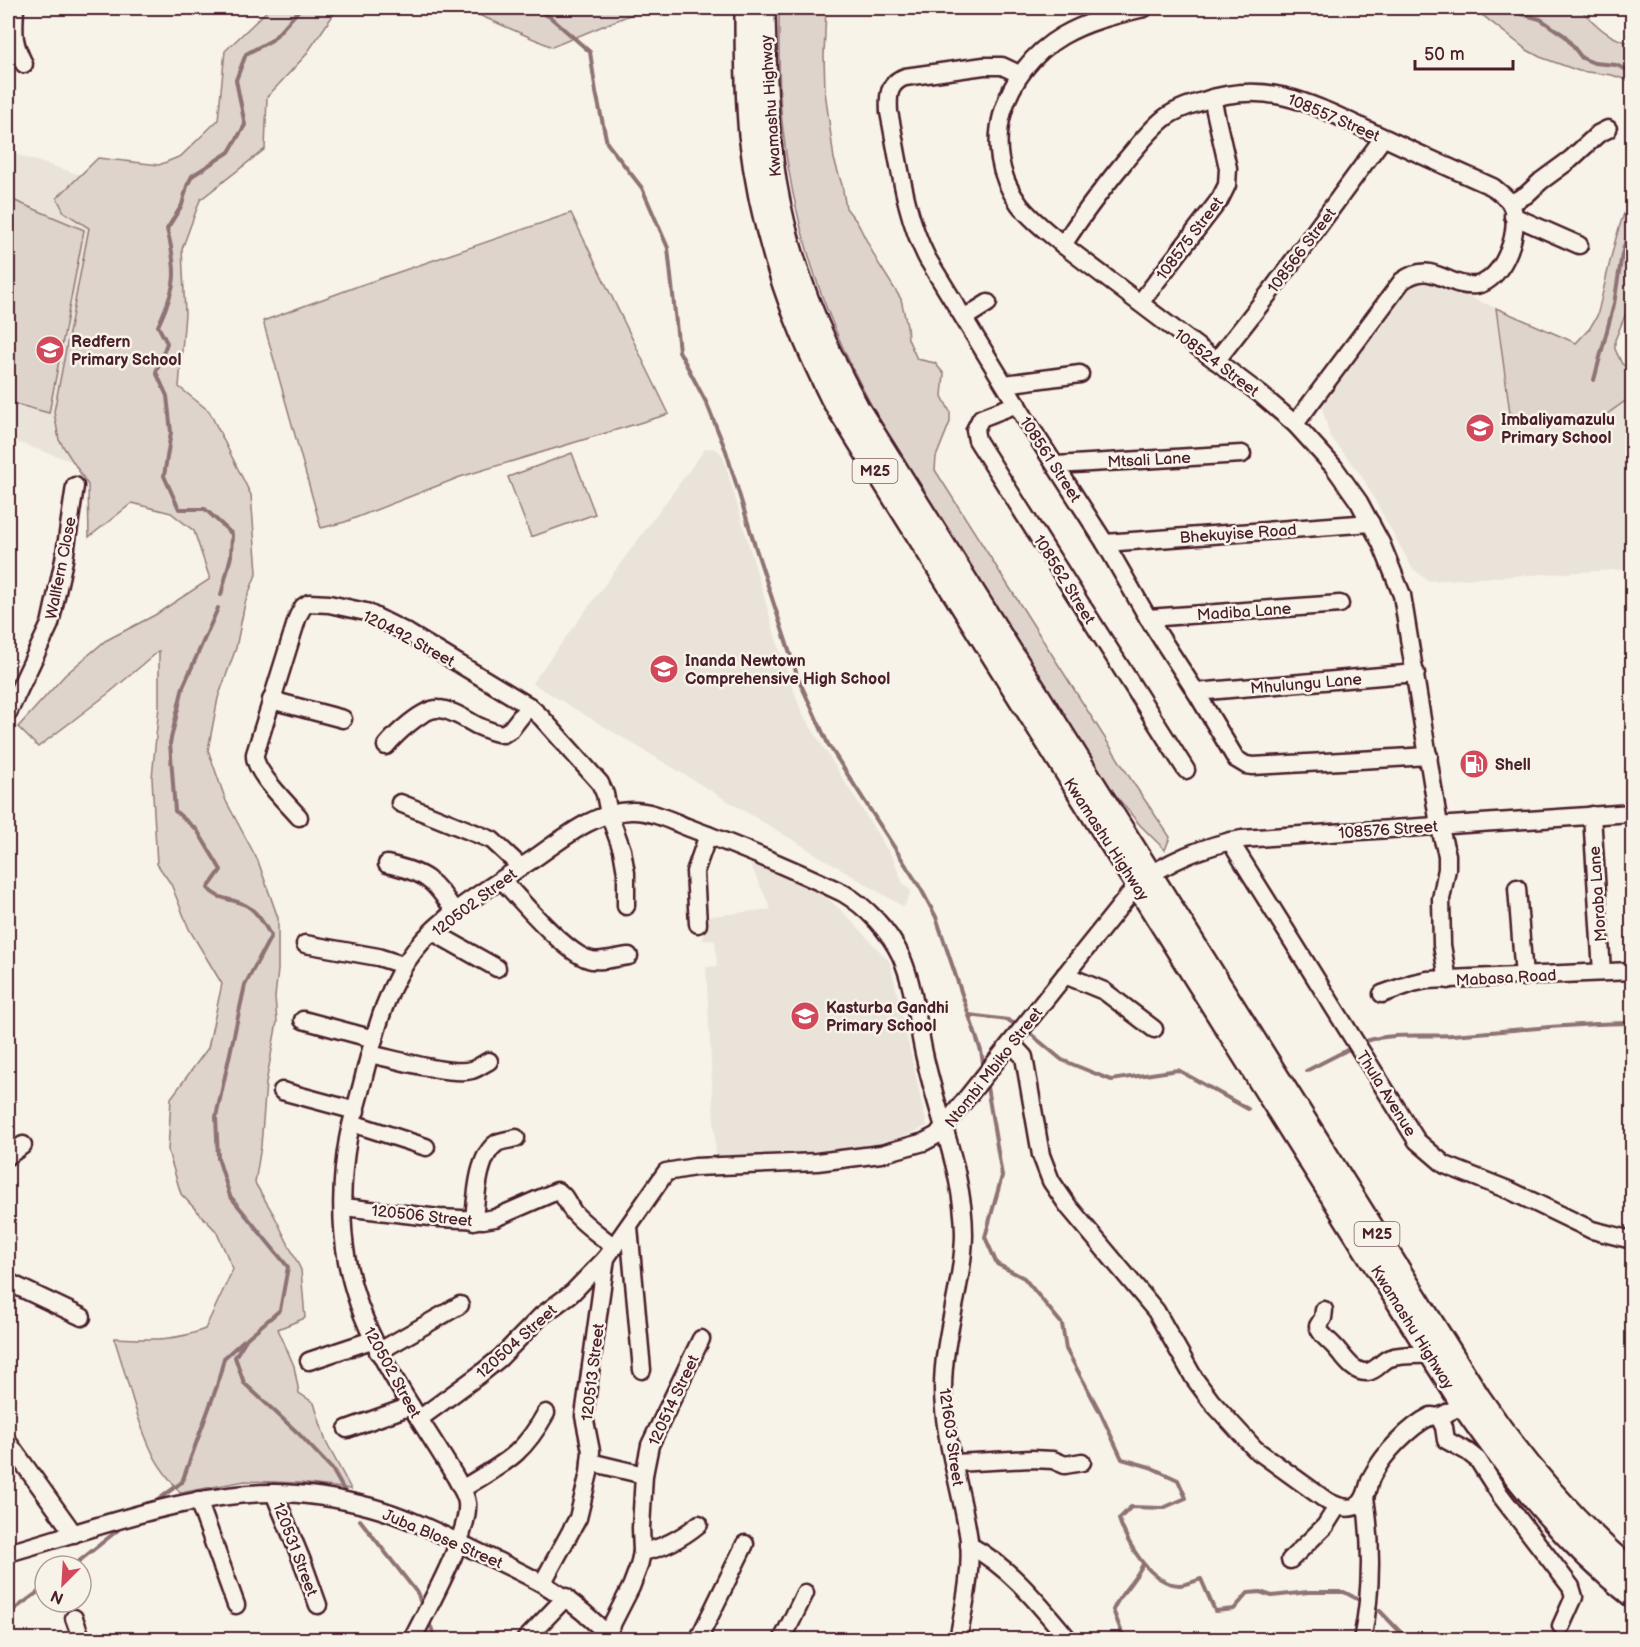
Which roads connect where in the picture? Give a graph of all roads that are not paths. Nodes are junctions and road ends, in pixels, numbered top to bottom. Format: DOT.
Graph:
graph roads {
  1 [pos="15,8"];
  2 [pos="746,8"];
  3 [pos="764,8"];
  4 [pos="1144,8"];
  5 [pos="24,64"];
  6 [pos="1019,74"];
  7 [pos="1212,98"];
  8 [pos="1608,129"];
  9 [pos="1383,138"];
  10 [pos="1512,209"];
  11 [pos="1063,245"];
  12 [pos="1579,245"];
  13 [pos="988,303"];
  14 [pos="1140,303"];
  15 [pos="964,318"];
  16 [pos="1216,361"];
  17 [pos="1080,374"];
  18 [pos="1005,384"];
  19 [pos="1017,404"];
  20 [pos="1295,424"];
  21 [pos="1242,454"];
  22 [pos="1056,465"];
  23 [pos="75,486"];
  24 [pos="1371,523"];
  25 [pos="1105,543"];
  26 [pos="1340,604"];
  27 [pos="1148,618"];
  28 [pos="1416,673"];
  29 [pos="1196,692"];
  30 [pos="271,700"];
  31 [pos="528,706"];
  32 [pos="8,713"];
  33 [pos="343,719"];
  34 [pos="386,746"];
  35 [pos="1429,756"];
  36 [pos="1186,770"];
  37 [pos="400,804"];
  38 [pos="1632,813"];
  39 [pos="609,814"];
  40 [pos="1592,815"];
  41 [pos="299,817"];
  42 [pos="1439,825"];
  43 [pos="708,835"];
  44 [pos="1230,841"];
  45 [pos="387,864"];
  46 [pos="521,867"];
  47 [pos="1144,879"];
  48 [pos="502,880"];
  49 [pos="1517,888"];
  50 [pos="626,906"];
  51 [pos="455,912"];
  52 [pos="699,924"];
  53 [pos="432,932"];
  54 [pos="305,944"];
  55 [pos="629,956"];
  56 [pos="403,966"];
  57 [pos="497,968"];
  58 [pos="1632,971"];
  59 [pos="1602,972"];
  60 [pos="1065,975"];
  61 [pos="1524,977"];
  62 [pos="1448,980"];
  63 [pos="1382,994"];
  64 [pos="303,1020"];
  65 [pos="1154,1029"];
  66 [pos="1010,1045"];
  67 [pos="372,1047"];
  68 [pos="489,1061"];
  69 [pos="282,1091"];
  70 [pos="354,1117"];
  71 [pos="944,1129"];
  72 [pos="516,1138"];
  73 [pos="24,1145"];
  74 [pos="426,1147"];
  75 [pos="8,1155"];
  76 [pos="344,1207"];
  77 [pos="474,1221"];
  78 [pos="629,1227"];
  79 [pos="1632,1240"];
  80 [pos="610,1253"];
  81 [pos="8,1282"];
  82 [pos="460,1305"];
  83 [pos="1324,1310"];
  84 [pos="82,1317"];
  85 [pos="701,1339"];
  86 [pos="375,1346"];
  87 [pos="1441,1354"];
  88 [pos="309,1361"];
  89 [pos="642,1370"];
  90 [pos="1471,1402"];
  91 [pos="415,1412"];
  92 [pos="546,1413"];
  93 [pos="1439,1417"];
  94 [pos="347,1429"];
  95 [pos="8,1442"];
  96 [pos="590,1462"];
  97 [pos="1082,1462"];
  98 [pos="955,1463"];
  99 [pos="644,1475"];
  100 [pos="462,1489"];
  101 [pos="274,1493"];
  102 [pos="1365,1497"];
  103 [pos="198,1500"];
  104 [pos="1338,1507"];
  105 [pos="699,1524"];
  106 [pos="74,1534"];
  107 [pos="459,1542"];
  108 [pos="745,1544"];
  109 [pos="969,1545"];
  110 [pos="642,1552"];
  111 [pos="8,1553"];
  112 [pos="1290,1560"];
  113 [pos="1632,1571"];
  114 [pos="543,1582"];
  115 [pos="805,1593"];
  116 [pos="1632,1596"];
  117 [pos="566,1597"];
  118 [pos="236,1605"];
  119 [pos="318,1605"];
  120 [pos="74,1618"];
  121 [pos="1561,1626"];
  122 [pos="609,1637"];
  123 [pos="82,1640"];
  124 [pos="412,1640"];
  125 [pos="525,1640"];
  126 [pos="698,1640"];
  127 [pos="782,1640"];
  128 [pos="958,1640"];
  129 [pos="1069,1640"];
  130 [pos="1362,1640"];
  1 -- 5 [label="street"];
  2 -- 47 [label="main road, Kwamashu Highway / M25"];
  3 -- 47 [label="main road, Kwamashu Highway / M25"];
  4 -- 6 [label="street, 108524 Street"];
  6 -- 11 [label="street, 108524 Street"];
  6 -- 15 [label="street, 108561 Street"];
  7 -- 9 [label="street, 108557 Street"];
  7 -- 11 [label="street, 108557 Street"];
  7 -- 14 [label="street, 108575 Street"];
  8 -- 10 [label="street"];
  9 -- 10 [label="street, 108557 Street"];
  9 -- 16 [label="street, 108566 Street"];
  10 -- 12 [label="street, 108557 Street"];
  10 -- 20 [label="street"];
  11 -- 14 [label="street, 108524 Street"];
  13 -- 15 [label="street"];
  14 -- 16 [label="street, 108524 Street"];
  15 -- 18 [label="street, 108561 Street"];
  16 -- 20 [label="street, 108524 Street"];
  17 -- 18 [label="street"];
  18 -- 19 [label="street, 108561 Street"];
  19 -- 22 [label="street, 108561 Street"];
  19 -- 36 [label="street, 108562 Street"];
  20 -- 24 [label="street, 108524 Street"];
  21 -- 22 [label="street, Mtsali Lane"];
  22 -- 25 [label="street, 108561 Street"];
  23 -- 32 [label="street, Wallfern Close"];
  24 -- 25 [label="street, Bhekuyise Road"];
  24 -- 28 [label="street, 108524 Street"];
  25 -- 27 [label="street, 108561 Street"];
  26 -- 27 [label="street, Madiba Lane"];
  27 -- 29 [label="street, 108561 Street"];
  28 -- 29 [label="street, Mhulungu Lane"];
  28 -- 35 [label="street, 108524 Street"];
  29 -- 35 [label="street, 108561 Street"];
  30 -- 31 [label="street, 120492 Street"];
  30 -- 33 [label="street"];
  30 -- 41 [label="street, 120492 Street"];
  31 -- 34 [label="street"];
  31 -- 39 [label="street, 120492 Street"];
  35 -- 42 [label="street, 108524 Street"];
  37 -- 46 [label="street"];
  38 -- 40 [label="street, 108576 Street"];
  39 -- 43 [label="street, 120502 Street"];
  39 -- 46 [label="street, 120502 Street"];
  39 -- 50 [label="street, 120492 Street"];
  40 -- 42 [label="street, 108576 Street"];
  40 -- 59 [label="street, Moraba Lane"];
  42 -- 44 [label="street, 108576 Street"];
  42 -- 62 [label="street, 108524 Street"];
  43 -- 52 [label="street"];
  43 -- 71 [label="street, 120502 Street"];
  44 -- 47 [label="street, 108576 Street"];
  44 -- 79 [label="street, Thula Avenue"];
  45 -- 51 [label="street"];
  46 -- 48 [label="street, 120502 Street"];
  47 -- 60 [label="street, Ntombi Mbiko Street"];
  47 -- 87 [label="main road, Kwamashu Highway / M25"];
  48 -- 51 [label="street, 120502 Street"];
  48 -- 55 [label="street"];
  49 -- 61 [label="street"];
  51 -- 53 [label="street, 120502 Street"];
  53 -- 56 [label="street, 120502 Street"];
  53 -- 57 [label="street"];
  54 -- 56 [label="street"];
  56 -- 67 [label="street, 120502 Street"];
  58 -- 59 [label="street, Mabasa Road"];
  59 -- 61 [label="street, Mabasa Road"];
  60 -- 65 [label="street"];
  60 -- 66 [label="street, Ntombi Mbiko Street"];
  61 -- 62 [label="street, Mabasa Road"];
  62 -- 63 [label="street, Mabasa Road"];
  64 -- 67 [label="street"];
  66 -- 71 [label="street, Ntombi Mbiko Street"];
  66 -- 104 [label="street"];
  67 -- 68 [label="street"];
  67 -- 70 [label="street, 120502 Street"];
  69 -- 70 [label="street"];
  70 -- 74 [label="street"];
  70 -- 76 [label="street, 120502 Street"];
  71 -- 78 [label="street, Ntombi Mbiko Street"];
  71 -- 98 [label="street, 121603 Street"];
  72 -- 77 [label="street"];
  73 -- 75 [label="street"];
  76 -- 77 [label="street, 120506 Street"];
  76 -- 86 [label="street, 120502 Street"];
  77 -- 80 [label="street, 120506 Street"];
  78 -- 80 [label="street, 120504 Street"];
  78 -- 89 [label="street"];
  80 -- 91 [label="street, 120504 Street"];
  80 -- 96 [label="street, 120513 Street"];
  81 -- 84 [label="street"];
  82 -- 86 [label="street"];
  83 -- 87 [label="street"];
  85 -- 99 [label="street, 120514 Street"];
  86 -- 88 [label="street"];
  86 -- 91 [label="street, 120502 Street"];
  87 -- 90 [label="main road, Kwamashu Highway / M25"];
  90 -- 93 [label="street"];
  90 -- 113 [label="main road, Kwamashu Highway / M25"];
  90 -- 116 [label="main road, Kwamashu Highway / M25"];
  91 -- 94 [label="street, 120504 Street"];
  91 -- 100 [label="street, 120502 Street"];
  92 -- 100 [label="street"];
  93 -- 102 [label="street"];
  93 -- 121 [label="street"];
  95 -- 106 [label="street"];
  96 -- 99 [label="street"];
  96 -- 114 [label="street, 120513 Street"];
  97 -- 98 [label="street"];
  98 -- 109 [label="street, 121603 Street"];
  99 -- 110 [label="street, 120514 Street"];
  100 -- 107 [label="street, 120502 Street"];
  101 -- 103 [label="street, Juba Blose Street"];
  101 -- 107 [label="street, Juba Blose Street"];
  101 -- 119 [label="street, 120531 Street"];
  102 -- 104 [label="street"];
  102 -- 130 [label="street"];
  103 -- 106 [label="street, Juba Blose Street"];
  103 -- 118 [label="street"];
  104 -- 112 [label="street"];
  105 -- 110 [label="street"];
  106 -- 111 [label="street, Juba Blose Street"];
  107 -- 114 [label="street, Juba Blose Street"];
  107 -- 124 [label="street, 120502 Street"];
  108 -- 126 [label="street"];
  109 -- 128 [label="street, 121603 Street"];
  109 -- 129 [label="street"];
  110 -- 122 [label="street, 120514 Street"];
  114 -- 117 [label="street, Juba Blose Street"];
  115 -- 127 [label="street"];
  117 -- 122 [label="street, Juba Blose Street"];
  117 -- 125 [label="street"];
  120 -- 123 [label="street"];
}
